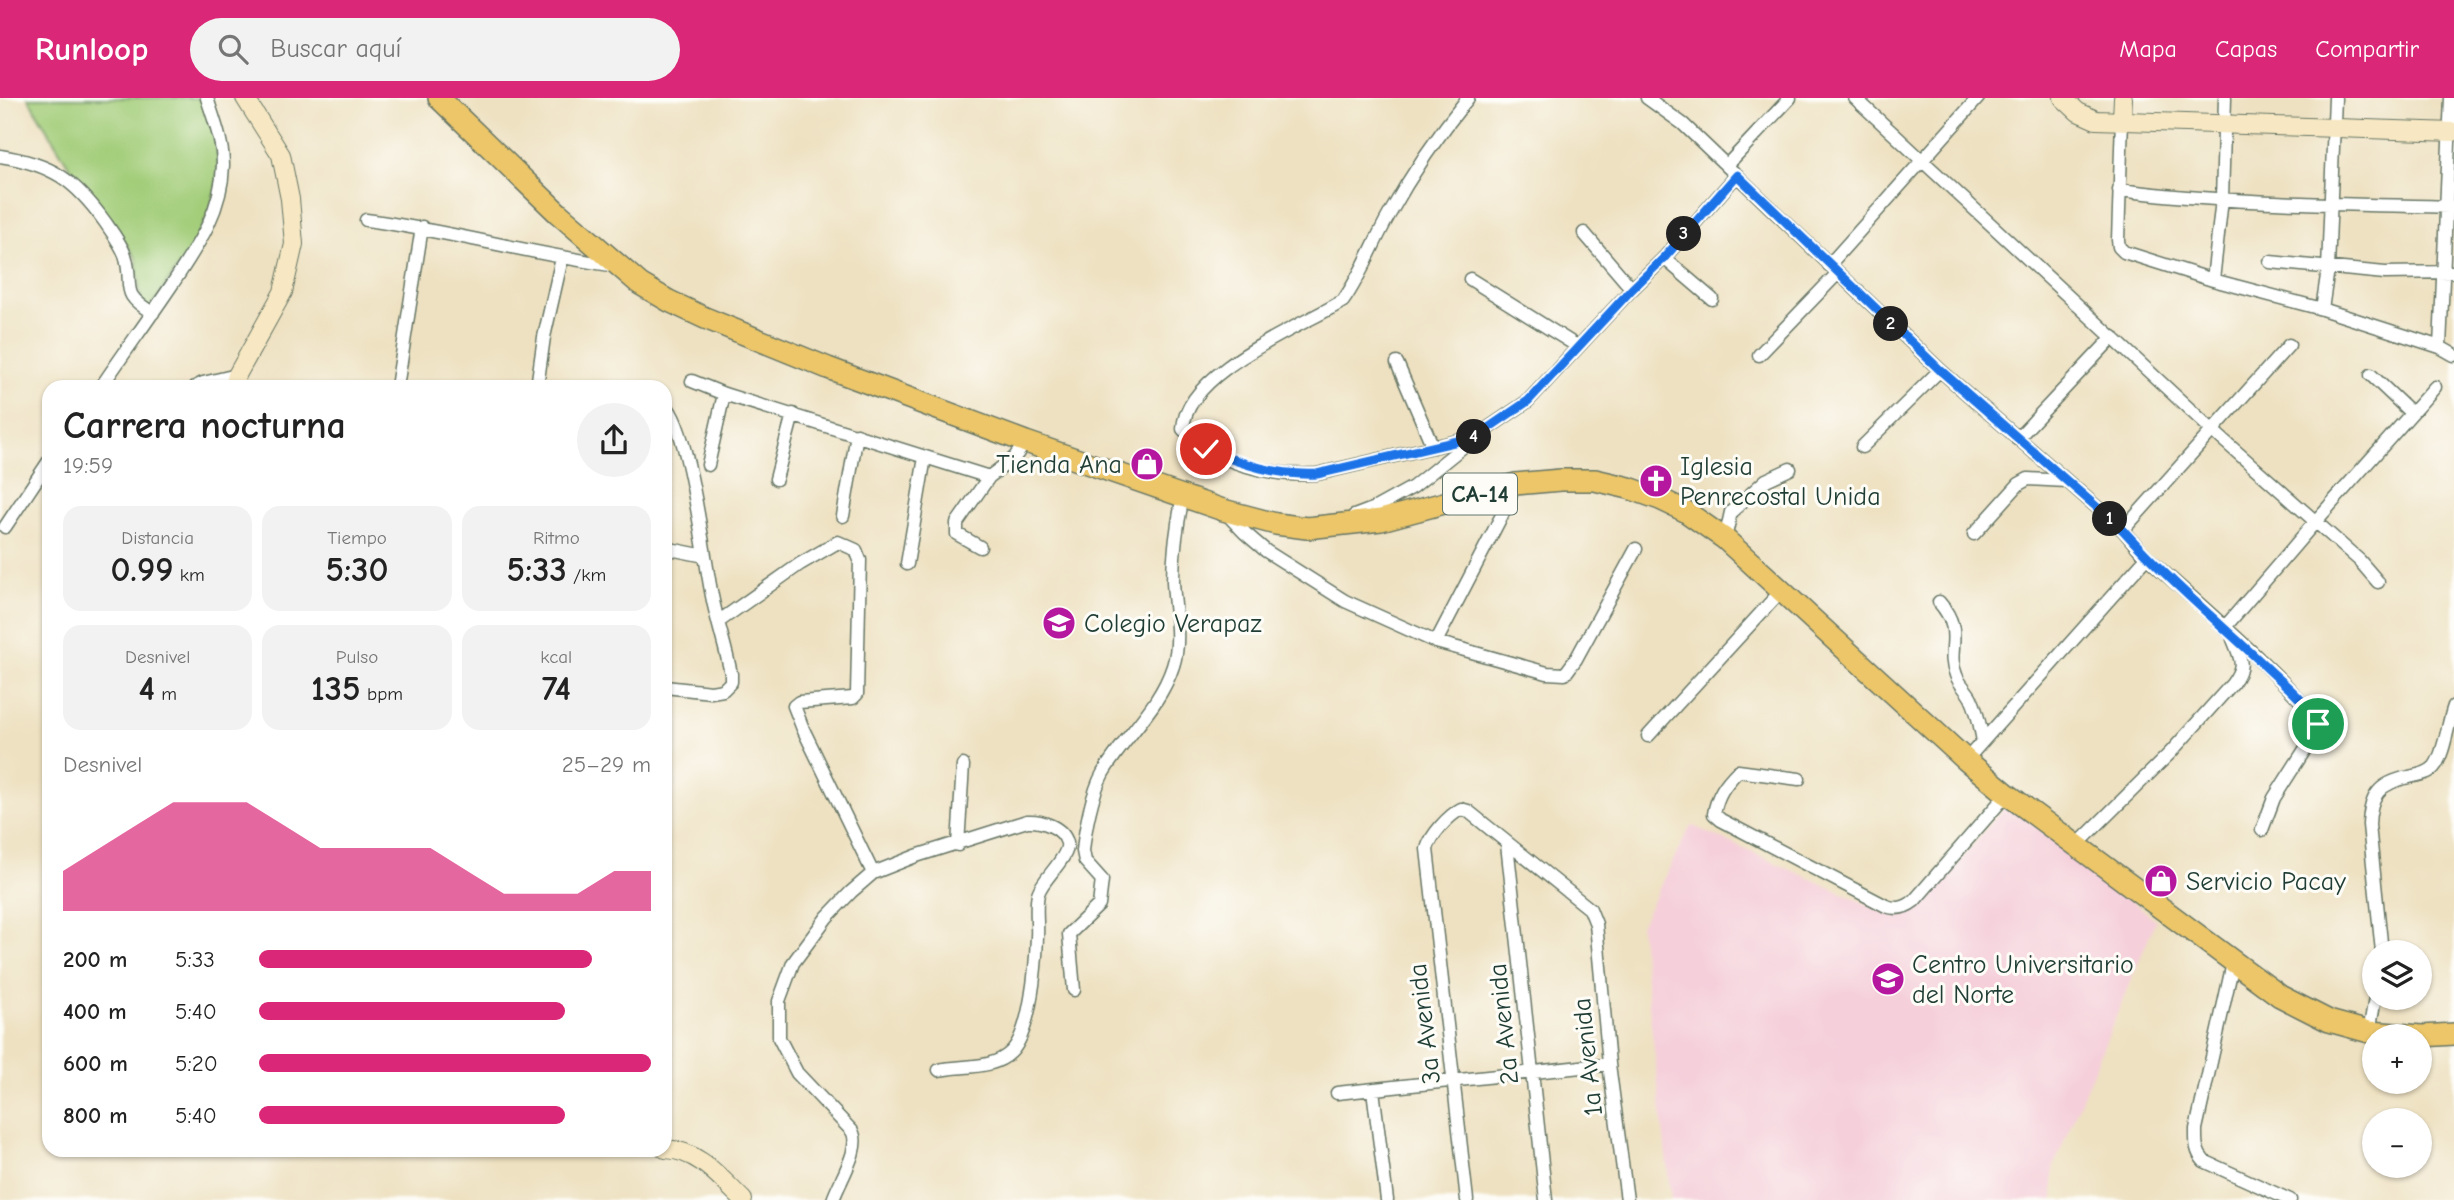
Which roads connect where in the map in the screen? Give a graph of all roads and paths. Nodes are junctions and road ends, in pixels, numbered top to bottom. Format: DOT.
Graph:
graph roads {
  1 [pos="207,98"];
  2 [pos="245,98"];
  3 [pos="439,98"];
  4 [pos="1468,98"];
  5 [pos="1647,98"];
  6 [pos="1790,98"];
  7 [pos="1855,98"];
  8 [pos="1978,98"];
  9 [pos="2063,98"];
  10 [pos="2123,98"];
  11 [pos="2225,98"];
  12 [pos="2335,98"];
  13 [pos="2451,98"];
  14 [pos="2122,120"];
  15 [pos="2225,125"];
  16 [pos="2333,129"];
  17 [pos="2452,132"];
  18 [pos="0,156"];
  19 [pos="1922,160"];
  20 [pos="1727,165"];
  21 [pos="1737,175"];
  22 [pos="2119,190"];
  23 [pos="2222,199"];
  24 [pos="2331,205"];
  25 [pos="2450,207"];
  26 [pos="366,220"];
  27 [pos="422,228"];
  28 [pos="1584,233"];
  29 [pos="562,258"];
  30 [pos="1664,258"];
  31 [pos="2270,261"];
  32 [pos="617,266"];
  33 [pos="2328,269"];
  34 [pos="1833,270"];
  35 [pos="2448,272"];
  36 [pos="1470,279"];
  37 [pos="2213,280"];
  38 [pos="1632,289"];
  39 [pos="1712,299"];
  40 [pos="2322,309"];
  41 [pos="153,313"];
  42 [pos="2113,337"];
  43 [pos="2454,337"];
  44 [pos="2440,342"];
  45 [pos="2288,345"];
  46 [pos="1577,346"];
  47 [pos="1759,355"];
  48 [pos="2454,355"];
  49 [pos="1397,363"];
  50 [pos="1940,370"];
  51 [pos="2371,374"];
  52 [pos="106,380"];
  53 [pos="236,380"];
  54 [pos="398,380"];
  55 [pos="538,380"];
  56 [pos="692,381"];
  57 [pos="2435,387"];
  58 [pos="724,394"];
  59 [pos="2411,413"];
  60 [pos="672,414"];
  61 [pos="793,414"];
  62 [pos="2213,431"];
  63 [pos="857,434"];
  64 [pos="1475,437"];
  65 [pos="2017,439"];
  66 [pos="1026,442"];
  67 [pos="1433,447"];
  68 [pos="1862,447"];
  69 [pos="925,457"];
  70 [pos="708,465"];
  71 [pos="1790,469"];
  72 [pos="42,472"];
  73 [pos="989,477"];
  74 [pos="776,479"];
  75 [pos="2067,481"];
  76 [pos="1515,484"];
  77 [pos="1183,496"];
  78 [pos="1223,510"];
  79 [pos="842,516"];
  80 [pos="2315,522"];
  81 [pos="1331,524"];
  82 [pos="5,527"];
  83 [pos="2123,530"];
  84 [pos="1975,534"];
  85 [pos="1725,539"];
  86 [pos="980,547"];
  87 [pos="672,549"];
  88 [pos="1636,549"];
  89 [pos="705,556"];
  90 [pos="2147,557"];
  91 [pos="907,564"];
  92 [pos="2378,582"];
  93 [pos="1782,590"];
  94 [pos="1939,602"];
  95 [pos="718,622"];
  96 [pos="2229,631"];
  97 [pos="1436,642"];
  98 [pos="672,688"];
  99 [pos="2453,712"];
  100 [pos="1648,736"];
  101 [pos="1983,741"];
  102 [pos="1966,760"];
  103 [pos="963,765"];
  104 [pos="1799,779"];
  105 [pos="2007,794"];
  106 [pos="2262,830"];
  107 [pos="1507,844"];
  108 [pos="958,845"];
  109 [pos="2077,845"];
  110 [pos="873,873"];
  111 [pos="2381,940"];
  112 [pos="2233,963"];
  113 [pos="1074,990"];
  114 [pos="2362,1030"];
  115 [pos="2454,1034"];
  116 [pos="2432,1035"];
  117 [pos="1609,1064"];
  118 [pos="939,1070"];
  119 [pos="1531,1071"];
  120 [pos="1454,1082"];
  121 [pos="1373,1090"];
  122 [pos="1337,1093"];
  123 [pos="672,1150"];
  124 [pos="743,1200"];
  125 [pos="833,1200"];
  126 [pos="1387,1200"];
  127 [pos="1467,1200"];
  128 [pos="1546,1200"];
  129 [pos="1627,1200"];
  130 [pos="2290,1200"];
  1 -- 41 [label="street"];
  2 -- 53 [label="street"];
  3 -- 32 [label="highway, CA-14"];
  4 -- 67 [label="street"];
  5 -- 20 [label="street"];
  6 -- 20 [label="street"];
  7 -- 19 [label="street"];
  8 -- 19 [label="street"];
  9 -- 14 [label="street"];
  10 -- 14 [label="street"];
  11 -- 15 [label="street"];
  12 -- 16 [label="street"];
  13 -- 17 [label="street"];
  14 -- 15 [label="street"];
  14 -- 22 [label="street"];
  15 -- 16 [label="street"];
  15 -- 23 [label="street"];
  16 -- 17 [label="street"];
  16 -- 24 [label="street"];
  17 -- 25 [label="street"];
  18 -- 41 [label="street"];
  19 -- 34 [label="street"];
  19 -- 42 [label="street"];
  20 -- 21 [label="street"];
  21 -- 30 [label="street"];
  21 -- 34 [label="street"];
  22 -- 23 [label="street"];
  22 -- 37 [label="street"];
  23 -- 24 [label="street"];
  23 -- 37 [label="street"];
  24 -- 25 [label="street"];
  24 -- 33 [label="street"];
  25 -- 35 [label="street"];
  26 -- 27 [label="street"];
  27 -- 29 [label="street"];
  27 -- 54 [label="street"];
  28 -- 38 [label="street"];
  29 -- 32 [label="street"];
  29 -- 55 [label="street"];
  30 -- 38 [label="street"];
  30 -- 39 [label="street"];
  31 -- 33 [label="street"];
  32 -- 66 [label="highway, CA-14"];
  33 -- 35 [label="street"];
  33 -- 40 [label="street"];
  34 -- 47 [label="street"];
  34 -- 50 [label="street"];
  35 -- 44 [label="street"];
  36 -- 46 [label="street"];
  37 -- 40 [label="street"];
  38 -- 46 [label="street"];
  40 -- 44 [label="street"];
  41 -- 52 [label="street"];
  42 -- 62 [label="street"];
  42 -- 65 [label="street"];
  43 -- 44 [label="street"];
  44 -- 48 [label="street"];
  45 -- 62 [label="street"];
  46 -- 64 [label="street"];
  49 -- 67 [label="street"];
  50 -- 65 [label="street"];
  50 -- 68 [label="street"];
  51 -- 59 [label="street"];
  56 -- 58 [label="street"];
  57 -- 59 [label="street"];
  58 -- 61 [label="street"];
  58 -- 70 [label="street"];
  59 -- 80 [label="street"];
  60 -- 89 [label="street"];
  61 -- 63 [label="street"];
  61 -- 74 [label="street"];
  62 -- 80 [label="street"];
  62 -- 83 [label="street"];
  63 -- 69 [label="street"];
  63 -- 79 [label="street"];
  64 -- 67 [label="street"];
  64 -- 81 [label="street"];
  65 -- 75 [label="street"];
  66 -- 73 [label="street"];
  66 -- 77 [label="highway, CA-14"];
  69 -- 73 [label="street"];
  69 -- 91 [label="street"];
  71 -- 85 [label="street"];
  72 -- 82 [label="street"];
  73 -- 86 [label="street"];
  75 -- 83 [label="street"];
  75 -- 84 [label="street"];
  76 -- 81 [label="highway, CA-14"];
  76 -- 85 [label="highway, CA-14"];
  76 -- 97 [label="street"];
  77 -- 78 [label="highway, CA-14"];
  77 -- 113 [label="street"];
  78 -- 81 [label="highway, CA-14"];
  78 -- 97 [label="street"];
  80 -- 92 [label="street"];
  80 -- 96 [label="street"];
  83 -- 90 [label="street"];
  85 -- 93 [label="highway, CA-14"];
  87 -- 89 [label="street"];
  88 -- 97 [label="street"];
  89 -- 95 [label="street"];
  90 -- 96 [label="street"];
  90 -- 101 [label="street"];
  93 -- 100 [label="street"];
  93 -- 102 [label="highway, CA-14"];
  94 -- 101 [label="street"];
  95 -- 98 [label="street"];
  95 -- 110 [label="street"];
  96 -- 106 [label="street"];
  96 -- 109 [label="street"];
  99 -- 111 [label="street"];
  101 -- 102 [label="street"];
  102 -- 105 [label="highway, CA-14"];
  103 -- 108 [label="street"];
  104 -- 105 [label="street"];
  105 -- 109 [label="highway, CA-14"];
  107 -- 117 [label="street, 1a Avenida"];
  107 -- 119 [label="street, 2a Avenida"];
  107 -- 120 [label="street, 3a Avenida"];
  108 -- 110 [label="street"];
  108 -- 118 [label="street"];
  109 -- 112 [label="highway, CA-14"];
  110 -- 125 [label="street"];
  112 -- 114 [label="highway, CA-14"];
  112 -- 130 [label="street"];
  115 -- 116 [label="highway, CA-14"];
  117 -- 119 [label="street"];
  117 -- 129 [label="street, 1a Avenida"];
  119 -- 120 [label="street"];
  119 -- 128 [label="street, 2a Avenida"];
  120 -- 121 [label="street"];
  120 -- 127 [label="street, 3a Avenida"];
  121 -- 122 [label="street"];
  121 -- 126 [label="street"];
  123 -- 124 [label="street"];
}
